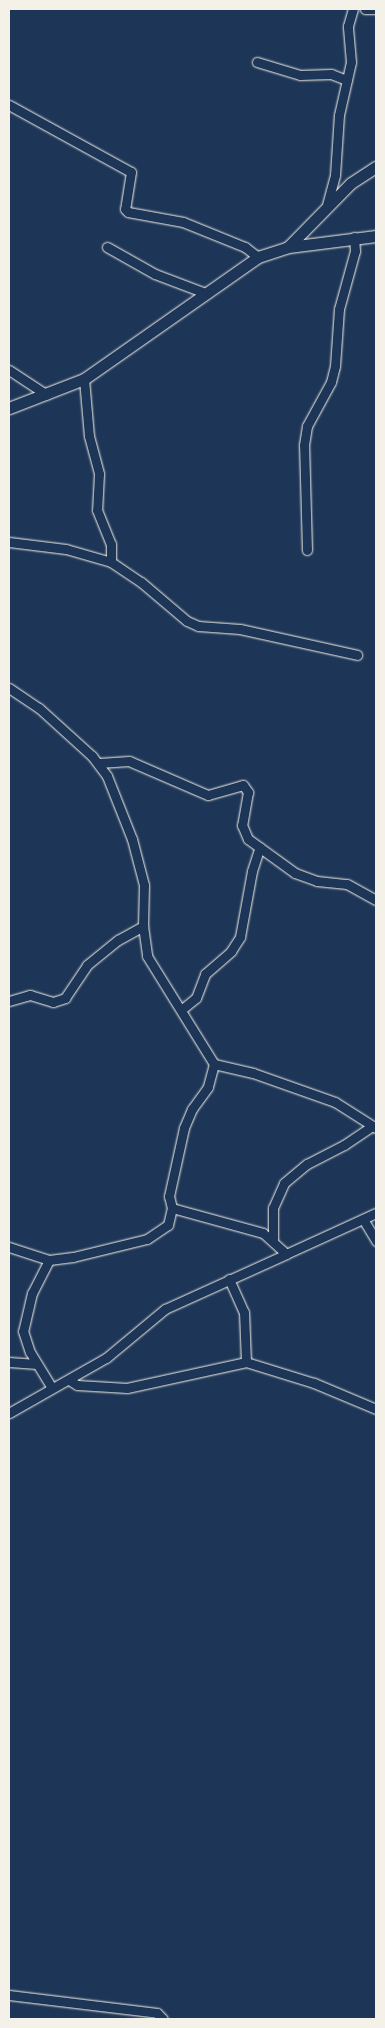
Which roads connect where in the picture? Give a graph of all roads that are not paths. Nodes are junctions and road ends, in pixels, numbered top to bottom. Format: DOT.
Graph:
graph roads {
  1 [pos="353,9"];
  2 [pos="365,9"];
  3 [pos="376,9"];
  4 [pos="256,62"];
  5 [pos="347,80"];
  6 [pos="9,105"];
  7 [pos="376,167"];
  8 [pos="327,205"];
  9 [pos="376,236"];
  10 [pos="354,238"];
  11 [pos="107,247"];
  12 [pos="288,247"];
  13 [pos="258,257"];
  14 [pos="205,294"];
  15 [pos="9,370"];
  16 [pos="84,379"];
  17 [pos="47,395"];
  18 [pos="9,408"];
  19 [pos="9,542"];
  20 [pos="307,550"];
  21 [pos="111,562"];
  22 [pos="357,655"];
  23 [pos="9,688"];
  24 [pos="99,763"];
  25 [pos="260,847"];
  26 [pos="376,900"];
  27 [pos="143,926"];
  28 [pos="9,1001"];
  29 [pos="181,1010"];
  30 [pos="214,1064"];
  31 [pos="374,1127"];
  32 [pos="172,1208"];
  33 [pos="376,1213"];
  34 [pos="362,1219"];
  35 [pos="273,1240"];
  36 [pos="376,1241"];
  37 [pos="9,1247"];
  38 [pos="286,1254"];
  39 [pos="49,1260"];
  40 [pos="229,1279"];
  41 [pos="9,1362"];
  42 [pos="246,1362"];
  43 [pos="37,1364"];
  44 [pos="69,1380"];
  45 [pos="52,1388"];
  46 [pos="376,1409"];
  47 [pos="9,1414"];
  48 [pos="9,1995"];
  49 [pos="163,2019"];
  1 -- 5 [label="street"];
  2 -- 3 [label="street"];
  4 -- 5 [label="street"];
  5 -- 8 [label="street"];
  6 -- 13 [label="street"];
  7 -- 8 [label="main road"];
  8 -- 12 [label="main road"];
  9 -- 10 [label="main road"];
  10 -- 12 [label="main road"];
  10 -- 20 [label="street"];
  11 -- 14 [label="street"];
  12 -- 13 [label="main road"];
  13 -- 14 [label="main road"];
  14 -- 16 [label="main road"];
  15 -- 17 [label="street"];
  16 -- 17 [label="main road"];
  16 -- 21 [label="street"];
  17 -- 18 [label="main road"];
  19 -- 21 [label="street"];
  21 -- 22 [label="street"];
  23 -- 24 [label="street"];
  24 -- 25 [label="street"];
  24 -- 27 [label="street"];
  25 -- 26 [label="street"];
  25 -- 29 [label="street"];
  27 -- 28 [label="street"];
  27 -- 29 [label="street"];
  29 -- 30 [label="street"];
  30 -- 31 [label="street"];
  30 -- 32 [label="street"];
  31 -- 35 [label="street"];
  32 -- 35 [label="street"];
  32 -- 39 [label="street"];
  33 -- 34 [label="street"];
  34 -- 36 [label="street"];
  34 -- 38 [label="street"];
  35 -- 38 [label="street"];
  37 -- 39 [label="street"];
  38 -- 40 [label="street"];
  39 -- 43 [label="street"];
  40 -- 42 [label="street"];
  40 -- 44 [label="street"];
  41 -- 43 [label="street"];
  42 -- 44 [label="street"];
  42 -- 46 [label="street"];
  43 -- 45 [label="street"];
  44 -- 45 [label="street"];
  45 -- 47 [label="street"];
  48 -- 49 [label="street"];
}
